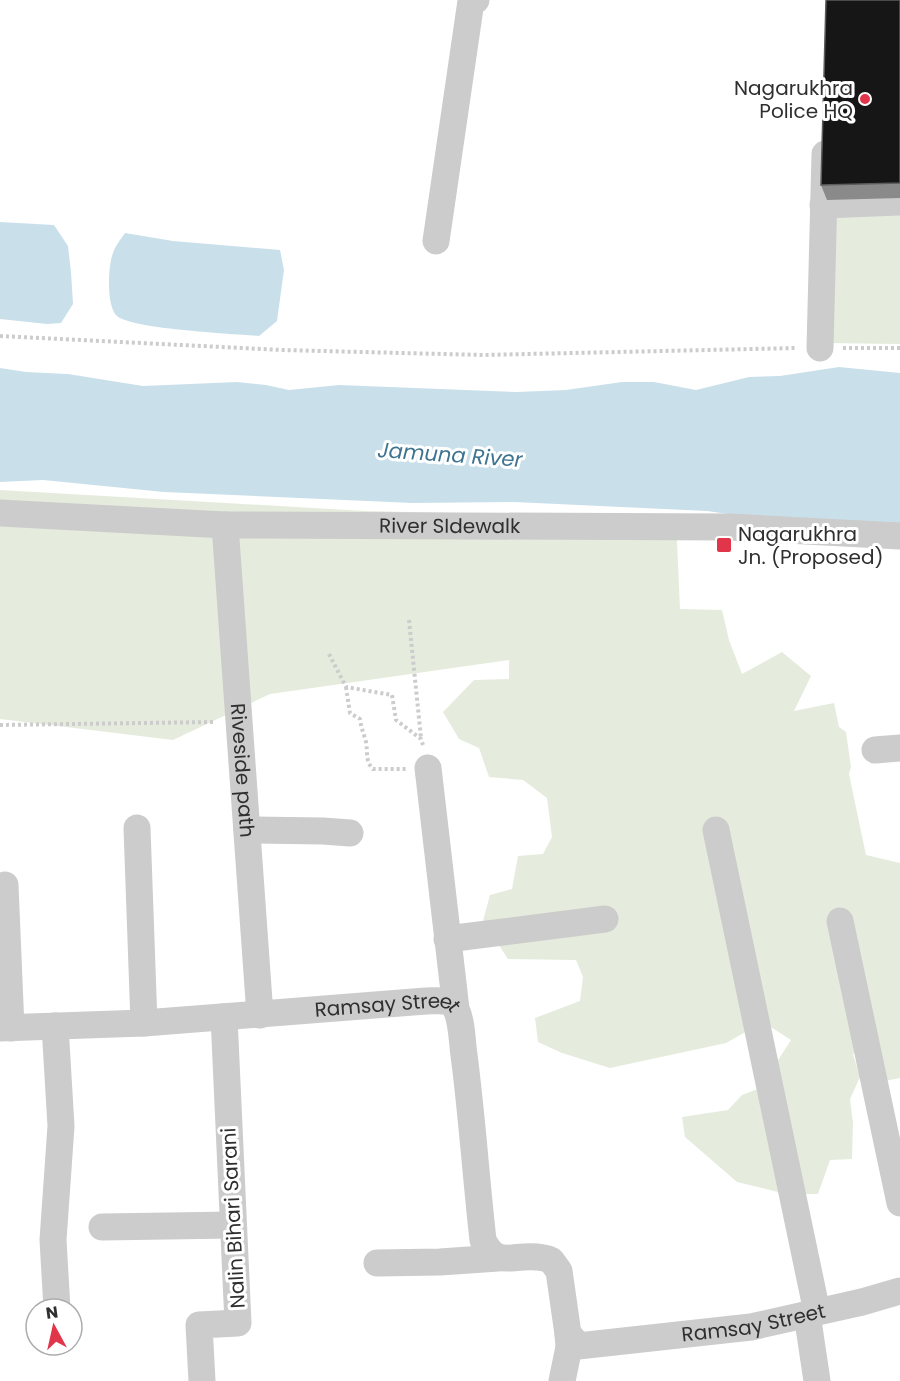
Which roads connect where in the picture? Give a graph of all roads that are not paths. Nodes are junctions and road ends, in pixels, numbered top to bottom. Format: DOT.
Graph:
graph roads {
  1 [pos="471,0"];
  2 [pos="476,0"];
  3 [pos="825,125"];
  4 [pos="900,202"];
  5 [pos="823,205"];
  6 [pos="436,241"];
  7 [pos="820,348"];
  8 [pos="0,513"];
  9 [pos="225,525"];
  10 [pos="900,536"];
  11 [pos="428,768"];
  12 [pos="137,828"];
  13 [pos="716,830"];
  14 [pos="247,831"];
  15 [pos="350,833"];
  16 [pos="5,885"];
  17 [pos="605,919"];
  18 [pos="840,921"];
  19 [pos="447,939"];
  20 [pos="456,1009"];
  21 [pos="260,1015"];
  22 [pos="224,1017"];
  23 [pos="144,1023"];
  24 [pos="55,1026"];
  25 [pos="6,1028"];
  26 [pos="900,1203"];
  27 [pos="233,1225"];
  28 [pos="102,1227"];
  29 [pos="498,1258"];
  30 [pos="377,1263"];
  31 [pos="900,1291"];
  32 [pos="56,1297"];
  33 [pos="812,1313"];
  34 [pos="572,1342"];
  35 [pos="202,1381"];
  36 [pos="562,1381"];
  37 [pos="817,1381"];
  1 -- 2 [label="street"];
  1 -- 6 [label="street"];
  3 -- 5 [label="street"];
  4 -- 5 [label="street"];
  5 -- 7 [label="street"];
  8 -- 9 [label="street, River SIdewalk"];
  9 -- 10 [label="street, River SIdewalk"];
  9 -- 14 [label="street, Riveside path"];
  11 -- 19 [label="street"];
  12 -- 23 [label="street"];
  13 -- 33 [label="street"];
  14 -- 15 [label="street"];
  14 -- 21 [label="street, Riveside path"];
  16 -- 25 [label="street"];
  17 -- 19 [label="street"];
  18 -- 26 [label="street"];
  19 -- 20 [label="street"];
  20 -- 21 [label="street, Ramsay Street"];
  20 -- 29 [label="street, Ramsay Street"];
  21 -- 22 [label="street, Ramsay Street"];
  22 -- 23 [label="street, Ramsay Street"];
  22 -- 27 [label="street, Nalin Bihari Sarani"];
  23 -- 24 [label="street, Ramsay Street"];
  24 -- 25 [label="street, Ramsay Street"];
  24 -- 32 [label="street"];
  27 -- 28 [label="street"];
  27 -- 35 [label="street, Nalin Bihari Sarani"];
  29 -- 30 [label="street"];
  29 -- 34 [label="street"];
  31 -- 33 [label="street, Ramsay Street"];
  33 -- 34 [label="street, Ramsay Street"];
  33 -- 37 [label="street"];
  34 -- 36 [label="street"];
}
